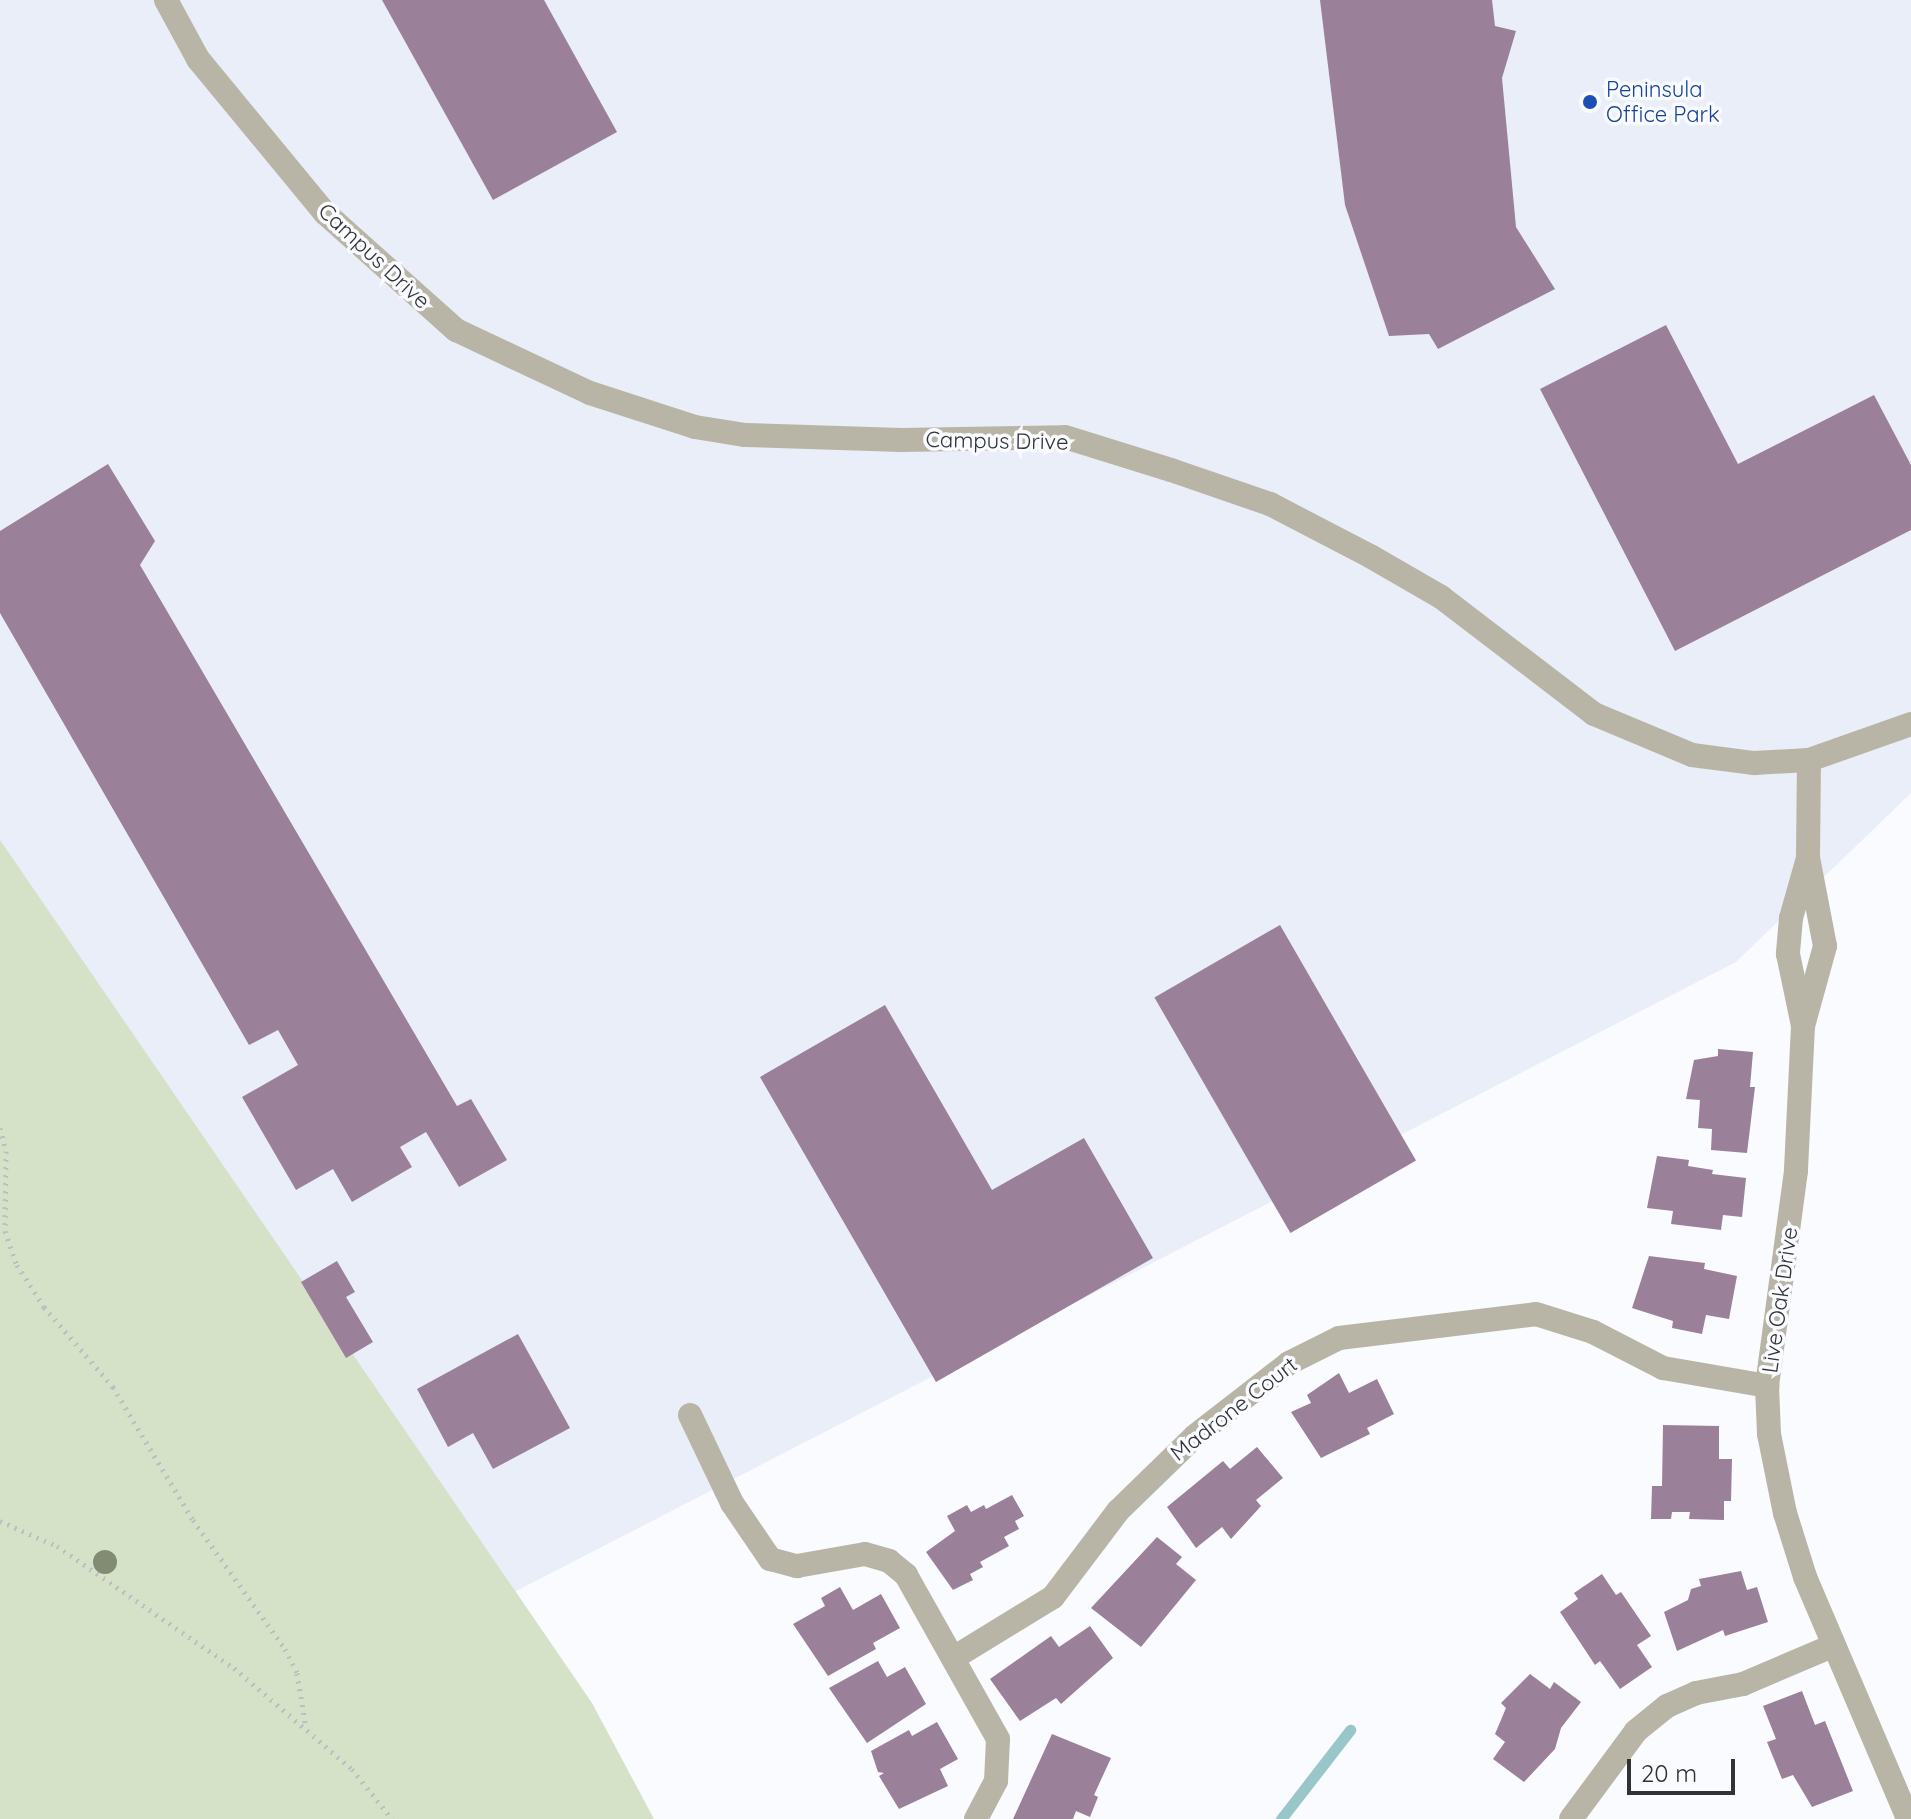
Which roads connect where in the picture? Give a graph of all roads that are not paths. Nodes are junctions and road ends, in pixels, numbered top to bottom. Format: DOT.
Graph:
graph roads {
  1 [pos="166,0"];
  2 [pos="1911,724"];
  3 [pos="1809,760"];
  4 [pos="1808,858"];
  5 [pos="1803,1026"];
  6 [pos="1767,1386"];
  7 [pos="690,1415"];
  8 [pos="1832,1646"];
  9 [pos="955,1657"];
  10 [pos="976,1819"];
  11 [pos="1571,1819"];
  12 [pos="1908,1819"];
  1 -- 3 [label="street, Campus Drive"];
  2 -- 3 [label="street, Campus Drive"];
  3 -- 4 [label="street, Live Oak Drive"];
  4 -- 5 [label="street, Live Oak Drive"];
  4 -- 5 [label="street"];
  5 -- 6 [label="street, Live Oak Drive"];
  6 -- 8 [label="street, Live Oak Drive"];
  6 -- 9 [label="street, Madrone Court"];
  7 -- 9 [label="street"];
  8 -- 11 [label="street"];
  8 -- 12 [label="street, Live Oak Drive"];
  9 -- 10 [label="street"];
}
